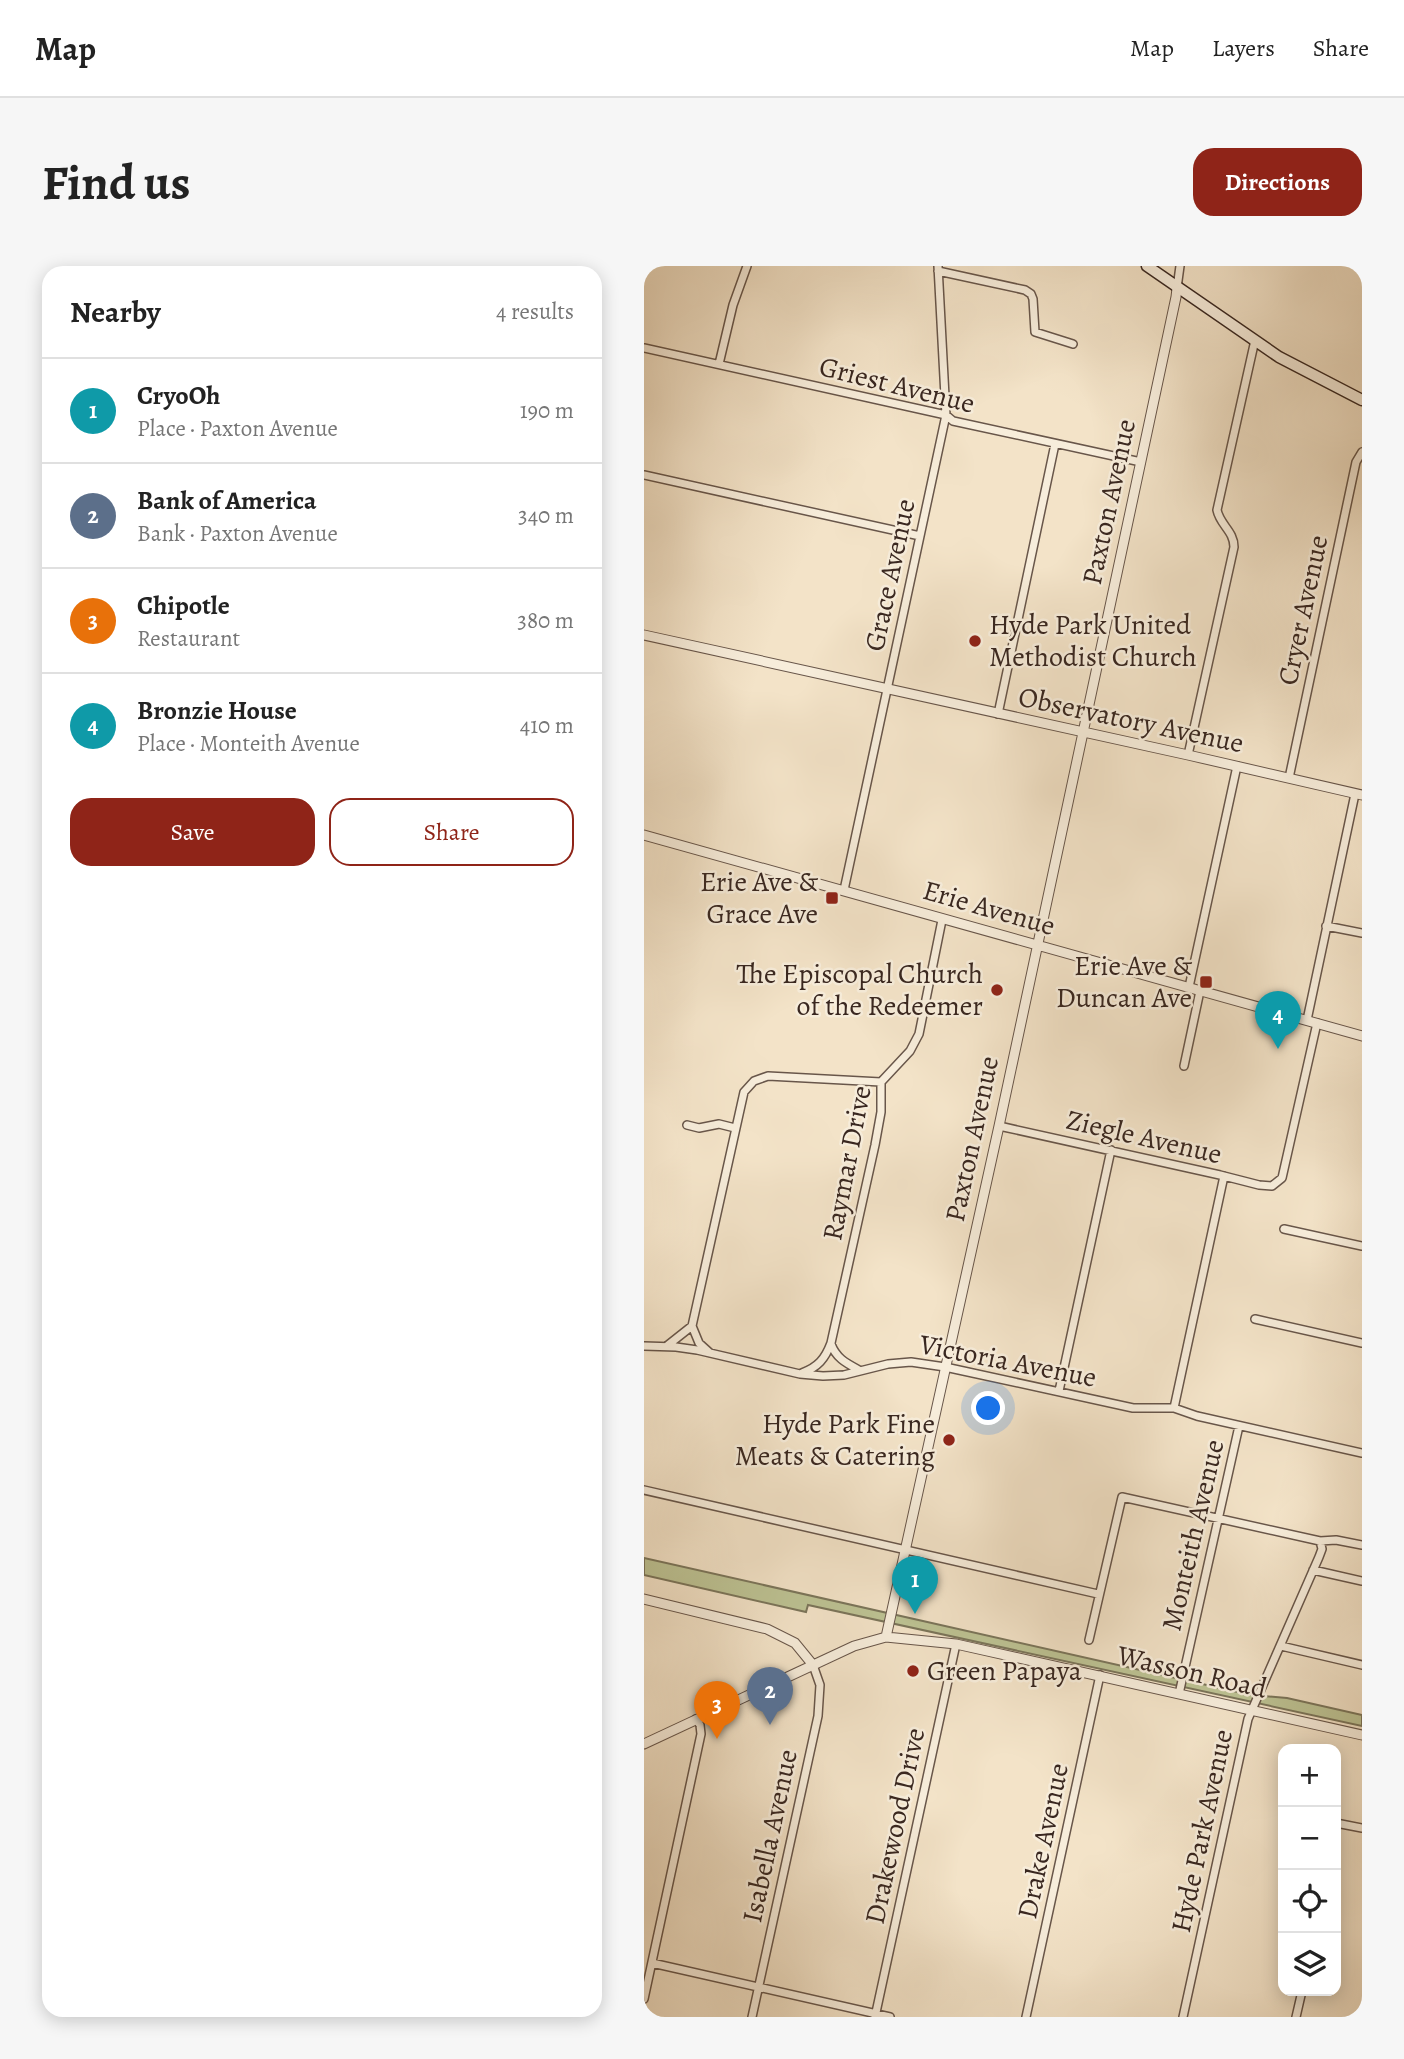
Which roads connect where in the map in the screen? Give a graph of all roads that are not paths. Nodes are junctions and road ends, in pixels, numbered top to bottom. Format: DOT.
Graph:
graph roads {
  1 [pos="747,266"];
  2 [pos="1147,266"];
  3 [pos="1180,266"];
  4 [pos="938,269"];
  5 [pos="1177,288"];
  6 [pos="1255,340"];
  7 [pos="1073,344"];
  8 [pos="644,348"];
  9 [pos="719,364"];
  10 [pos="1362,400"];
  11 [pos="946,415"];
  12 [pos="1055,444"];
  13 [pos="1362,452"];
  14 [pos="1141,462"];
  15 [pos="644,475"];
  16 [pos="920,536"];
  17 [pos="644,635"];
  18 [pos="887,690"];
  19 [pos="998,714"];
  20 [pos="1083,733"];
  21 [pos="1188,755"];
  22 [pos="1237,766"];
  23 [pos="1289,778"];
  24 [pos="1358,795"];
  25 [pos="644,835"];
  26 [pos="844,890"];
  27 [pos="943,920"];
  28 [pos="1326,926"];
  29 [pos="1362,933"];
  30 [pos="1036,945"];
  31 [pos="1189,987"];
  32 [pos="1200,990"];
  33 [pos="1312,1022"];
  34 [pos="1362,1036"];
  35 [pos="1184,1066"];
  36 [pos="881,1082"];
  37 [pos="687,1125"];
  38 [pos="999,1126"];
  39 [pos="735,1128"];
  40 [pos="1111,1150"];
  41 [pos="1224,1176"];
  42 [pos="1284,1228"];
  43 [pos="1362,1246"];
  44 [pos="1255,1319"];
  45 [pos="692,1326"];
  46 [pos="831,1343"];
  47 [pos="1362,1343"];
  48 [pos="644,1346"];
  49 [pos="666,1347"];
  50 [pos="710,1353"];
  51 [pos="945,1367"];
  52 [pos="859,1371"];
  53 [pos="800,1374"];
  54 [pos="1059,1391"];
  55 [pos="1174,1408"];
  56 [pos="1239,1426"];
  57 [pos="1362,1453"];
  58 [pos="644,1490"];
  59 [pos="1219,1518"];
  60 [pos="1320,1541"];
  61 [pos="1362,1545"];
  62 [pos="905,1551"];
  63 [pos="1313,1570"];
  64 [pos="1362,1581"];
  65 [pos="1098,1594"];
  66 [pos="644,1599"];
  67 [pos="886,1637"];
  68 [pos="1088,1640"];
  69 [pos="956,1644"];
  70 [pos="1281,1646"];
  71 [pos="813,1665"];
  72 [pos="1362,1665"];
  73 [pos="1100,1675"];
  74 [pos="1180,1693"];
  75 [pos="1251,1710"];
  76 [pos="696,1719"];
  77 [pos="1362,1735"];
  78 [pos="644,1744"];
  79 [pos="1341,1824"];
  80 [pos="1362,1828"];
  81 [pos="652,1963"];
  82 [pos="759,1987"];
  83 [pos="1300,1996"];
  84 [pos="644,1999"];
  85 [pos="875,2015"];
  86 [pos="752,2017"];
  87 [pos="890,2017"];
  88 [pos="1026,2017"];
  89 [pos="1183,2017"];
  90 [pos="1296,2017"];
  1 -- 9 [label="street"];
  2 -- 5 [label="main road"];
  3 -- 5 [label="street, Paxton Avenue"];
  4 -- 7 [label="street"];
  4 -- 11 [label="street, Grace Avenue"];
  5 -- 6 [label="main road"];
  5 -- 14 [label="street, Paxton Avenue"];
  6 -- 10 [label="main road"];
  6 -- 21 [label="street"];
  8 -- 9 [label="street, Griest Avenue"];
  9 -- 11 [label="street, Griest Avenue"];
  11 -- 12 [label="street, Griest Avenue"];
  11 -- 16 [label="street, Grace Avenue"];
  12 -- 14 [label="street, Griest Avenue"];
  12 -- 19 [label="street"];
  13 -- 23 [label="street, Cryer Avenue"];
  14 -- 20 [label="street, Paxton Avenue"];
  15 -- 16 [label="street"];
  16 -- 18 [label="street, Grace Avenue"];
  17 -- 18 [label="street, Observatory Avenue"];
  18 -- 19 [label="street, Observatory Avenue"];
  18 -- 26 [label="street, Grace Avenue"];
  19 -- 20 [label="street, Observatory Avenue"];
  20 -- 21 [label="street, Observatory Avenue"];
  20 -- 30 [label="street, Paxton Avenue"];
  21 -- 22 [label="street, Observatory Avenue"];
  22 -- 23 [label="street, Observatory Avenue"];
  22 -- 31 [label="street"];
  23 -- 24 [label="street, Observatory Avenue"];
  24 -- 28 [label="street"];
  25 -- 26 [label="street, Erie Avenue"];
  26 -- 27 [label="street, Erie Avenue"];
  27 -- 30 [label="street, Erie Avenue"];
  27 -- 36 [label="street, Raymar Drive"];
  28 -- 29 [label="street"];
  28 -- 33 [label="street"];
  30 -- 31 [label="street, Erie Avenue"];
  30 -- 38 [label="street, Paxton Avenue"];
  31 -- 32 [label="street, Erie Avenue"];
  32 -- 33 [label="street, Erie Avenue"];
  32 -- 35 [label="street"];
  33 -- 34 [label="street, Erie Avenue"];
  33 -- 41 [label="street, Ziegle Avenue"];
  36 -- 39 [label="street"];
  36 -- 46 [label="street, Raymar Drive"];
  37 -- 39 [label="street"];
  38 -- 40 [label="street, Ziegle Avenue"];
  38 -- 51 [label="street, Paxton Avenue"];
  39 -- 45 [label="street"];
  40 -- 41 [label="street, Ziegle Avenue"];
  40 -- 54 [label="street"];
  41 -- 55 [label="street, Monteith Avenue"];
  42 -- 43 [label="street"];
  44 -- 47 [label="street"];
  45 -- 49 [label="street"];
  45 -- 50 [label="street"];
  46 -- 52 [label="street"];
  46 -- 53 [label="street, Raymar Drive"];
  48 -- 49 [label="street, Victoria Avenue"];
  49 -- 50 [label="street, Victoria Avenue"];
  50 -- 53 [label="street, Victoria Avenue"];
  51 -- 52 [label="street, Victoria Avenue"];
  51 -- 54 [label="street, Victoria Avenue"];
  51 -- 62 [label="street, Paxton Avenue"];
  52 -- 53 [label="street, Victoria Avenue"];
  54 -- 55 [label="street, Victoria Avenue"];
  55 -- 56 [label="street, Victoria Avenue"];
  56 -- 57 [label="street, Victoria Avenue"];
  56 -- 59 [label="street, Monteith Avenue"];
  58 -- 62 [label="street"];
  59 -- 60 [label="street"];
  59 -- 65 [label="street"];
  59 -- 74 [label="street, Monteith Avenue"];
  60 -- 61 [label="street"];
  60 -- 63 [label="street, Hyde Park Avenue"];
  62 -- 65 [label="street"];
  62 -- 67 [label="street, Paxton Avenue"];
  63 -- 64 [label="street"];
  63 -- 70 [label="street, Hyde Park Avenue"];
  65 -- 68 [label="street"];
  66 -- 71 [label="street"];
  67 -- 69 [label="street, Wasson Road"];
  67 -- 71 [label="street"];
  69 -- 73 [label="street, Wasson Road"];
  69 -- 85 [label="street, Drakewood Drive"];
  70 -- 72 [label="street"];
  70 -- 75 [label="street, Hyde Park Avenue"];
  71 -- 76 [label="street"];
  71 -- 82 [label="street, Isabella Avenue"];
  73 -- 74 [label="street, Wasson Road"];
  73 -- 88 [label="street, Drake Avenue"];
  74 -- 75 [label="street, Wasson Road"];
  75 -- 77 [label="street, Wasson Road"];
  75 -- 89 [label="street, Hyde Park Avenue"];
  76 -- 78 [label="street"];
  76 -- 81 [label="street"];
  79 -- 80 [label="street"];
  81 -- 82 [label="street"];
  81 -- 84 [label="street"];
  82 -- 85 [label="street"];
  82 -- 86 [label="street, Isabella Avenue"];
  83 -- 90 [label="street"];
  85 -- 87 [label="street"];
}
